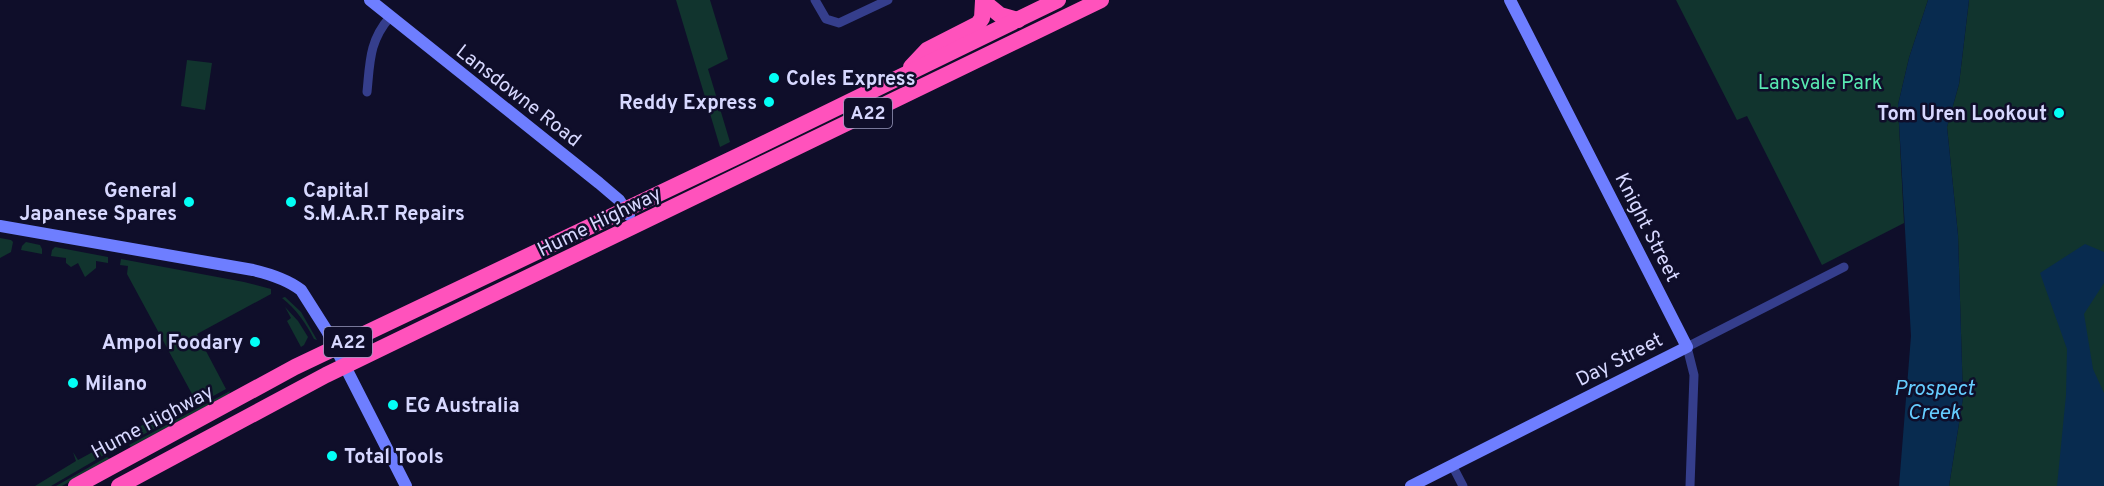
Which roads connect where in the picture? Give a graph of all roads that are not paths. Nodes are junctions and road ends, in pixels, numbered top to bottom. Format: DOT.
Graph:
graph roads {
  1 [pos="370,0"];
  2 [pos="815,0"];
  3 [pos="888,0"];
  4 [pos="1058,0"];
  5 [pos="1101,0"];
  6 [pos="1510,0"];
  7 [pos="983,1"];
  8 [pos="390,17"];
  9 [pos="1018,20"];
  10 [pos="904,76"];
  11 [pos="367,92"];
  12 [pos="626,208"];
  13 [pos="0,226"];
  14 [pos="634,227"];
  15 [pos="1844,267"];
  16 [pos="1687,347"];
  17 [pos="335,348"];
  18 [pos="345,366"];
  19 [pos="1452,465"];
  20 [pos="76,486"];
  21 [pos="119,486"];
  22 [pos="406,486"];
  23 [pos="1411,486"];
  24 [pos="1463,486"];
  25 [pos="1690,486"];
  1 -- 8 [label="street, Lansdowne Road"];
  2 -- 3 [label="street"];
  4 -- 9 [label="highway, Hume Highway / A22"];
  5 -- 14 [label="highway, Hume Highway / A22"];
  6 -- 16 [label="street, Knight Street"];
  7 -- 9 [label="highway"];
  7 -- 10 [label="highway"];
  8 -- 11 [label="street"];
  8 -- 12 [label="street, Lansdowne Road"];
  9 -- 10 [label="highway, Hume Highway / A22"];
  10 -- 12 [label="highway, Hume Highway / A22"];
  12 -- 14 [label="street, Lansdowne Road"];
  12 -- 17 [label="highway, Hume Highway / A22"];
  13 -- 17 [label="street"];
  14 -- 18 [label="highway, Hume Highway / A22"];
  15 -- 16 [label="street, Day Street"];
  16 -- 19 [label="street, Day Street"];
  16 -- 25 [label="street, Knight Street"];
  17 -- 18 [label="street"];
  17 -- 20 [label="highway, Hume Highway / A22"];
  18 -- 21 [label="highway, Hume Highway / A22"];
  18 -- 22 [label="street"];
  19 -- 23 [label="street, Day Street"];
  19 -- 24 [label="street"];
}
